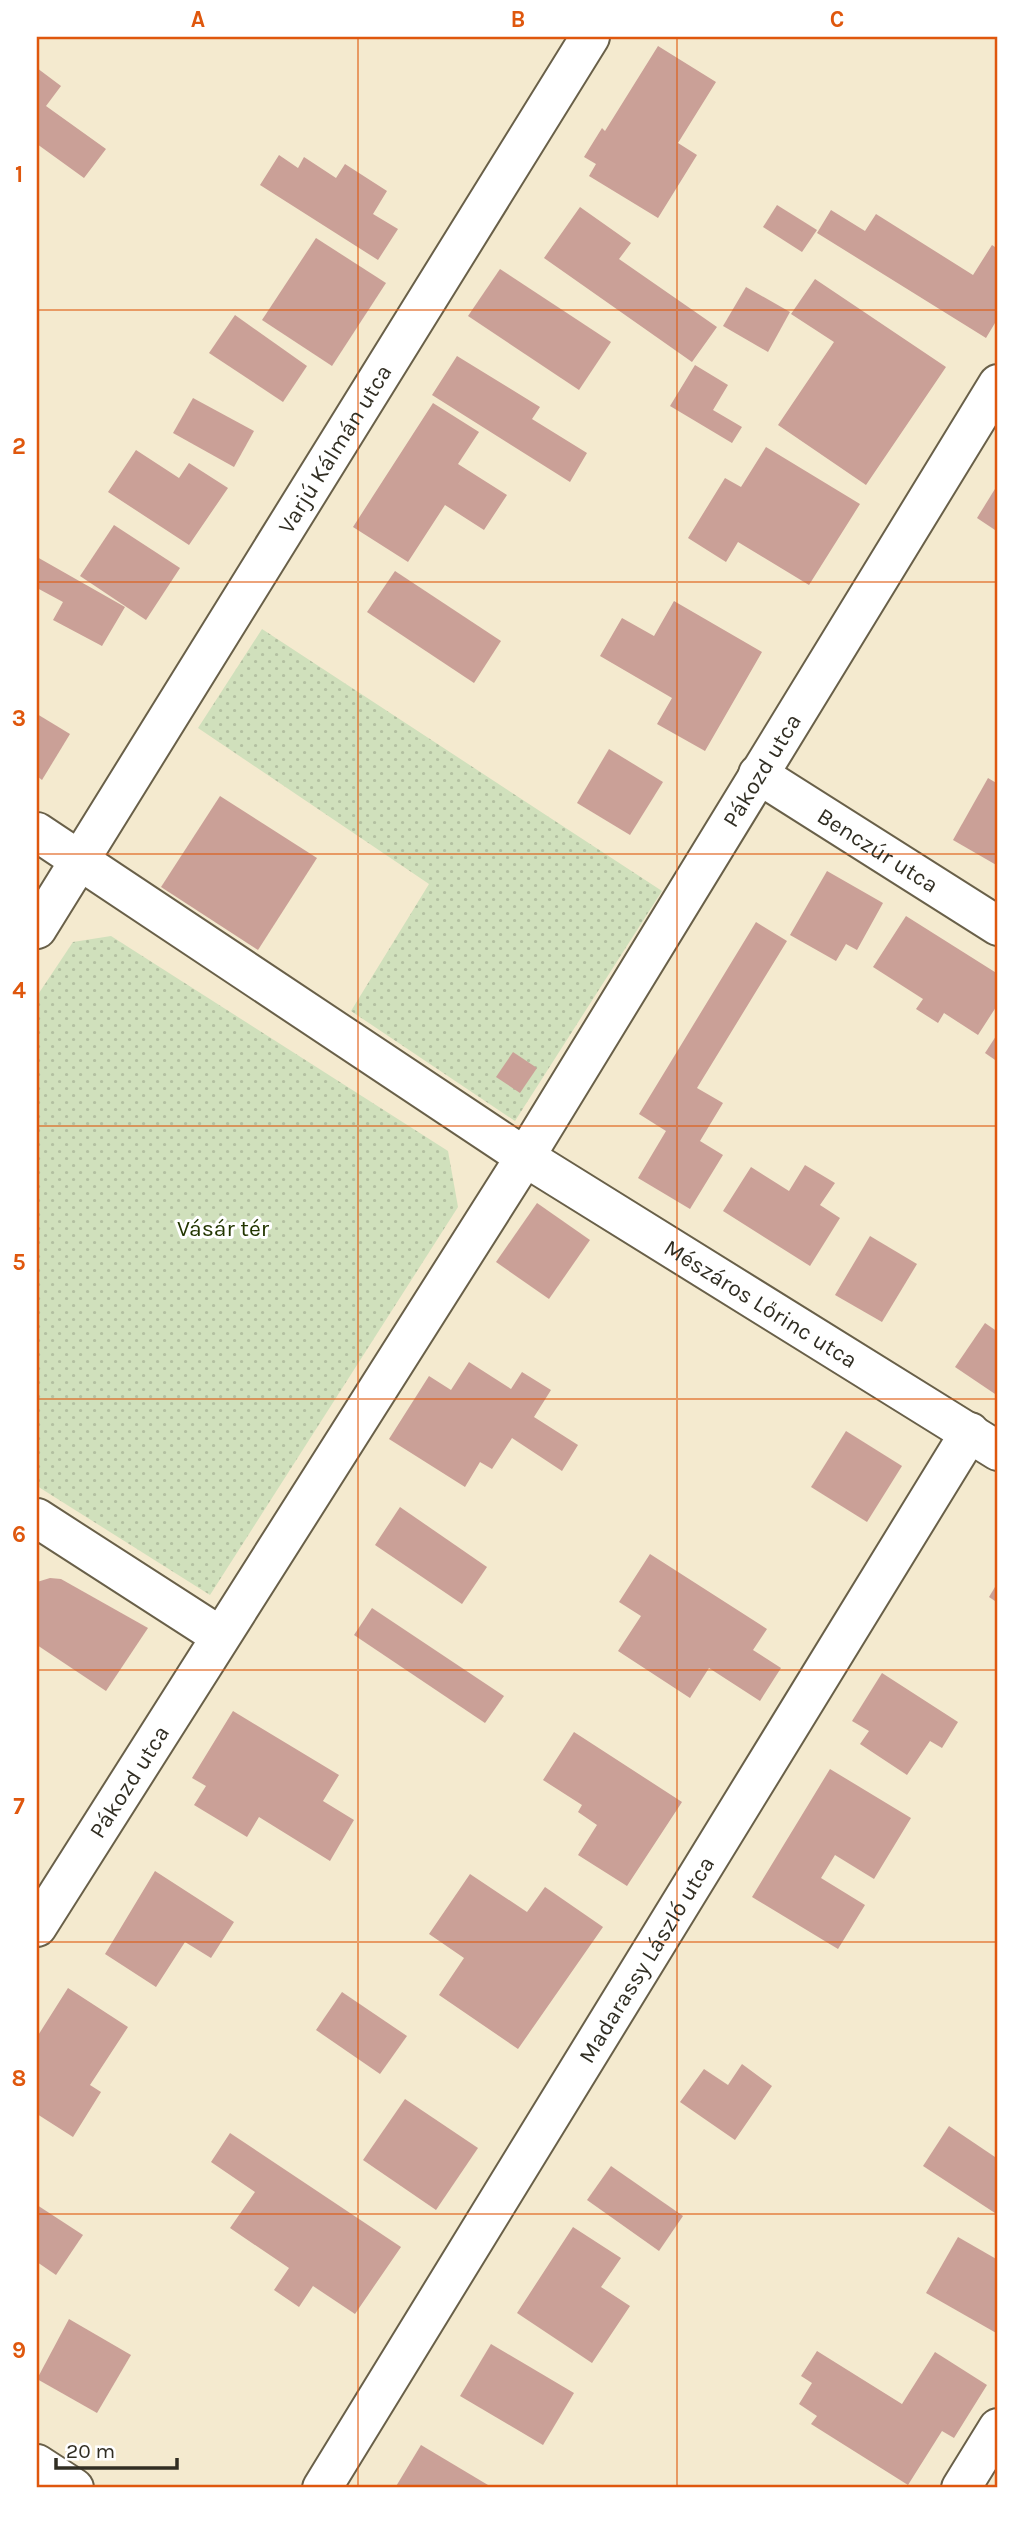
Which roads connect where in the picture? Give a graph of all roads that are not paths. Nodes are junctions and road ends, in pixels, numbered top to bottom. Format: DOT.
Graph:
graph roads {
  1 [pos="590,37"];
  2 [pos="997,388"];
  3 [pos="758,774"];
  4 [pos="37,832"];
  5 [pos="81,859"];
  6 [pos="998,926"];
  7 [pos="37,929"];
  8 [pos="524,1157"];
  9 [pos="984,1441"];
  10 [pos="37,1518"];
  11 [pos="220,1636"];
  12 [pos="37,1927"];
  13 [pos="998,2428"];
  14 [pos="322,2488"];
  15 [pos="961,2488"];
  1 -- 5 [label="street, Varjú Kálmán utca"];
  2 -- 3 [label="street, Pákozd utca"];
  3 -- 6 [label="street, Benczúr utca"];
  3 -- 8 [label="street, Pákozd utca"];
  4 -- 5 [label="street"];
  5 -- 7 [label="street"];
  5 -- 8 [label="street"];
  8 -- 9 [label="street, Mészáros Lőrinc utca"];
  8 -- 11 [label="street"];
  9 -- 14 [label="street, Madarassy László utca"];
  10 -- 11 [label="street"];
  11 -- 12 [label="street, Pákozd utca"];
  13 -- 15 [label="street"];
}
